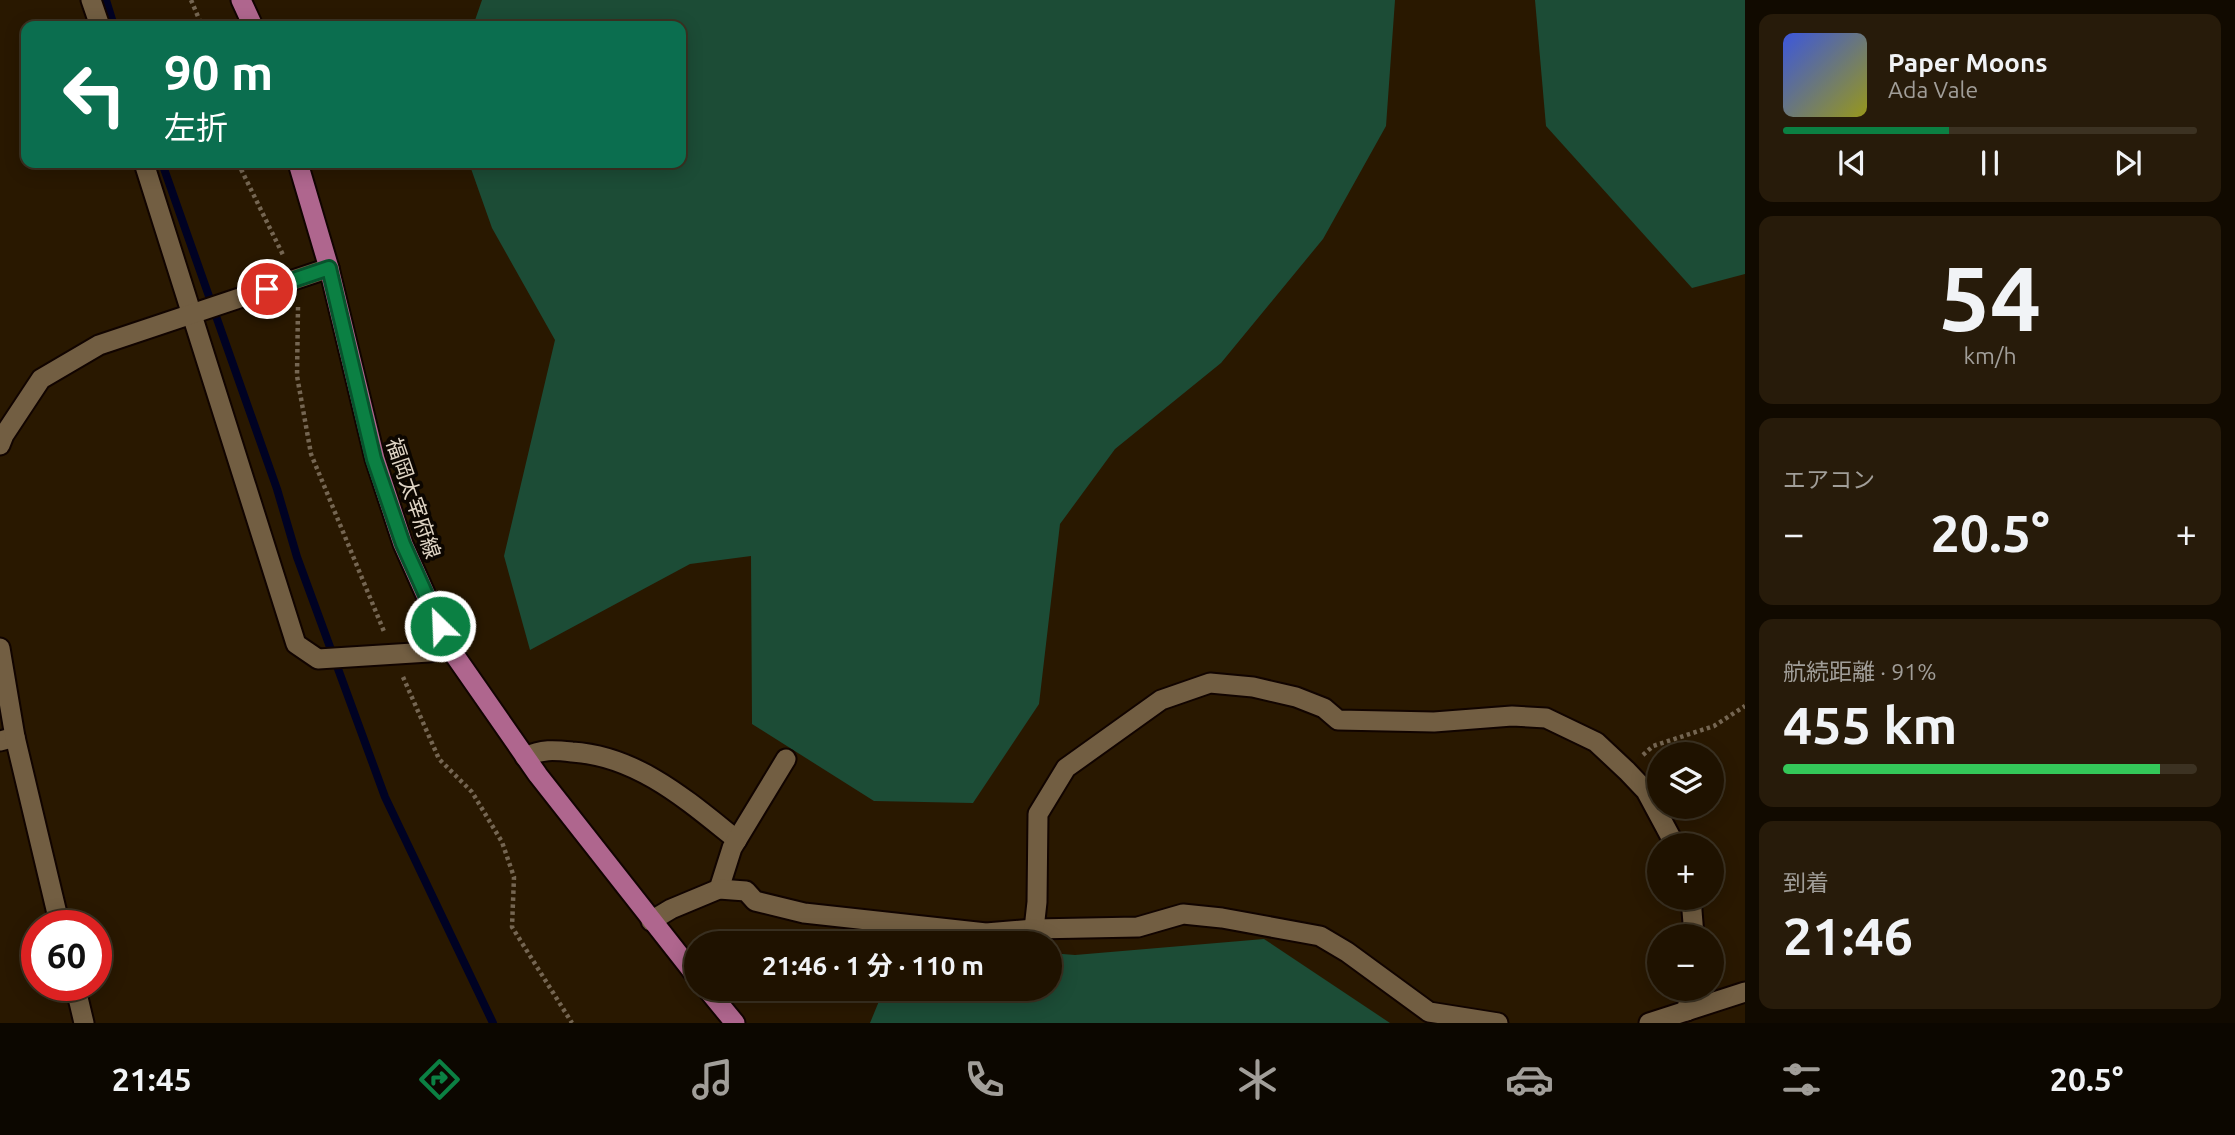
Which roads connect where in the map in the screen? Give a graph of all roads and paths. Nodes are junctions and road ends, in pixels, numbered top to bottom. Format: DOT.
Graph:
graph roads {
  1 [pos="91,0"];
  2 [pos="191,0"];
  3 [pos="241,0"];
  4 [pos="98,21"];
  5 [pos="200,21"];
  6 [pos="251,21"];
  7 [pos="146,168"];
  8 [pos="240,168"];
  9 [pos="299,168"];
  10 [pos="284,257"];
  11 [pos="329,268"];
  12 [pos="194,313"];
  13 [pos="0,445"];
  14 [pos="449,647"];
  15 [pos="0,648"];
  16 [pos="1745,706"];
  17 [pos="8,739"];
  18 [pos="525,757"];
  19 [pos="786,759"];
  20 [pos="1627,771"];
  21 [pos="1669,833"];
  22 [pos="737,840"];
  23 [pos="719,889"];
  24 [pos="56,910"];
  25 [pos="651,921"];
  26 [pos="1034,929"];
  27 [pos="684,961"];
  28 [pos="1745,992"];
  29 [pos="79,1001"];
  30 [pos="717,1001"];
  31 [pos="1688,1001"];
  32 [pos="1687,1011"];
  33 [pos="84,1023"];
  34 [pos="735,1023"];
  35 [pos="1498,1023"];
  36 [pos="1648,1023"];
  1 -- 4 [label="street"];
  2 -- 5 [label="path"];
  3 -- 6 [label="main road"];
  7 -- 12 [label="street"];
  8 -- 10 [label="path"];
  9 -- 11 [label="main road, 福岡太宰府線"];
  11 -- 12 [label="street"];
  11 -- 14 [label="main road, 福岡太宰府線"];
  12 -- 13 [label="street"];
  12 -- 14 [label="street"];
  14 -- 18 [label="main road, 福岡太宰府線"];
  15 -- 17 [label="street"];
  16 -- 20 [label="path"];
  17 -- 24 [label="street"];
  18 -- 22 [label="street"];
  18 -- 25 [label="main road, 福岡太宰府線"];
  19 -- 22 [label="street"];
  20 -- 21 [label="street"];
  20 -- 26 [label="street"];
  22 -- 23 [label="street"];
  23 -- 25 [label="street"];
  23 -- 26 [label="street"];
  25 -- 27 [label="main road, 福岡太宰府線"];
  26 -- 35 [label="street"];
  28 -- 32 [label="street"];
  29 -- 33 [label="street"];
  30 -- 34 [label="main road"];
  31 -- 32 [label="street"];
  32 -- 36 [label="street"];
}
